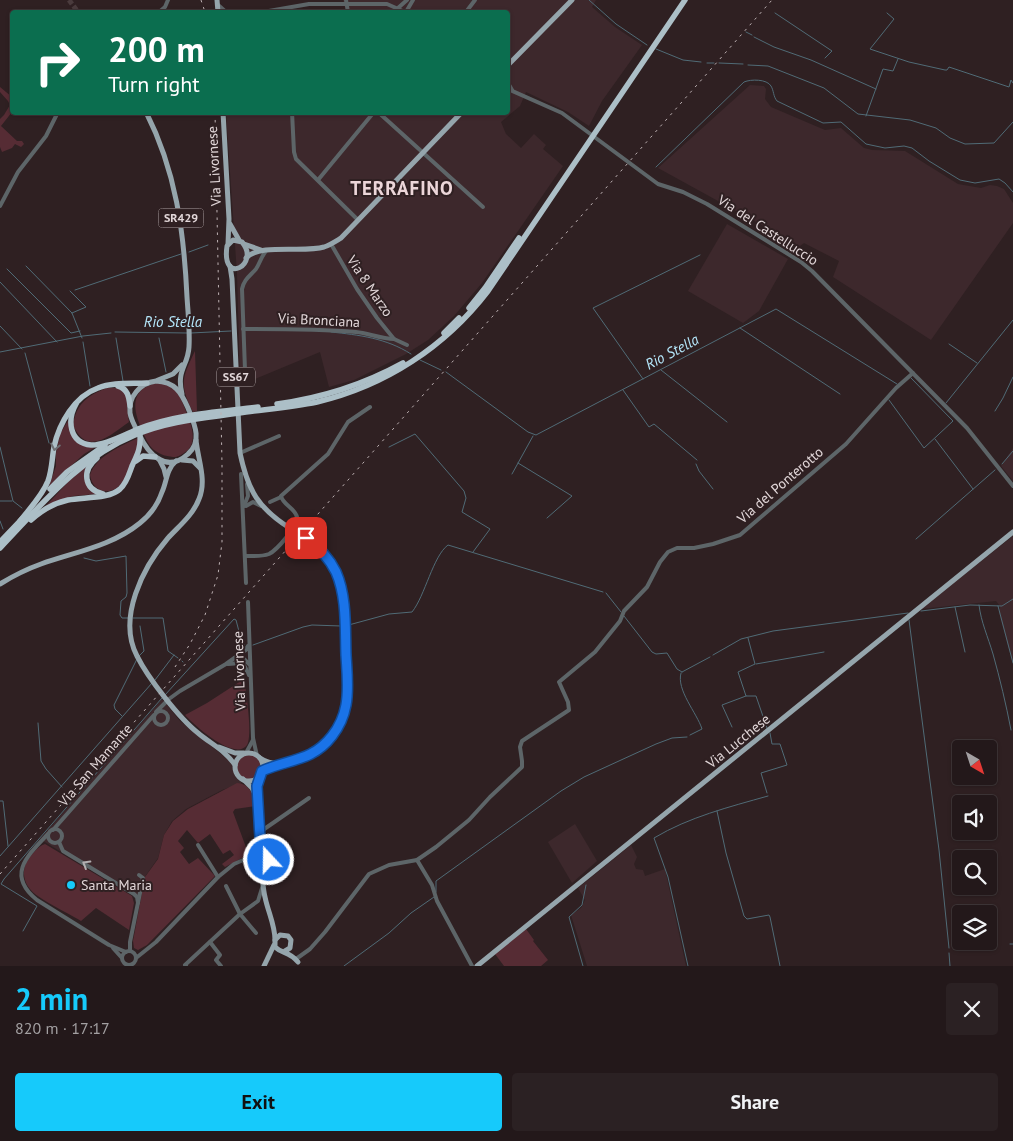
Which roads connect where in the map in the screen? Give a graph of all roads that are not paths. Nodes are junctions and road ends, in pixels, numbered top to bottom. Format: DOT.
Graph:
graph roads {
  1 [pos="408,0"];
  2 [pos="476,0"];
  3 [pos="572,0"];
  4 [pos="681,0"];
  5 [pos="685,0"];
  6 [pos="346,2"];
  7 [pos="398,8"];
  8 [pos="274,10"];
  9 [pos="402,10"];
  10 [pos="468,10"];
  11 [pos="510,63"];
  12 [pos="510,89"];
  13 [pos="56,115"];
  14 [pos="147,115"];
  15 [pos="223,115"];
  16 [pos="292,115"];
  17 [pos="372,115"];
  18 [pos="381,115"];
  19 [pos="459,115"];
  20 [pos="423,153"];
  21 [pos="318,180"];
  22 [pos="0,206"];
  23 [pos="483,208"];
  24 [pos="229,219"];
  25 [pos="358,220"];
  26 [pos="242,242"];
  27 [pos="228,244"];
  28 [pos="331,244"];
  29 [pos="261,251"];
  30 [pos="246,258"];
  31 [pos="260,258"];
  32 [pos="230,266"];
  33 [pos="239,268"];
  34 [pos="232,280"];
  35 [pos="243,329"];
  36 [pos="394,339"];
  37 [pos="407,345"];
  38 [pos="184,363"];
  39 [pos="245,370"];
  40 [pos="913,373"];
  41 [pos="150,382"];
  42 [pos="111,385"];
  43 [pos="182,394"];
  44 [pos="336,395"];
  45 [pos="76,404"];
  46 [pos="130,406"];
  47 [pos="370,407"];
  48 [pos="133,434"];
  49 [pos="279,436"];
  50 [pos="196,440"];
  51 [pos="119,442"];
  52 [pos="240,453"];
  53 [pos="157,458"];
  54 [pos="178,460"];
  55 [pos="133,464"];
  56 [pos="201,470"];
  57 [pos="244,476"];
  58 [pos="166,478"];
  59 [pos="1013,486"];
  60 [pos="107,495"];
  61 [pos="281,497"];
  62 [pos="270,502"];
  63 [pos="263,508"];
  64 [pos="243,510"];
  65 [pos="20,521"];
  66 [pos="290,529"];
  67 [pos="1013,532"];
  68 [pos="12,535"];
  69 [pos="306,538"];
  70 [pos="0,542"];
  71 [pos="0,548"];
  72 [pos="245,556"];
  73 [pos="246,583"];
  74 [pos="0,584"];
  75 [pos="248,602"];
  76 [pos="250,644"];
  77 [pos="236,657"];
  78 [pos="226,664"];
  79 [pos="250,665"];
  80 [pos="251,683"];
  81 [pos="166,702"];
  82 [pos="155,714"];
  83 [pos="167,715"];
  84 [pos="160,724"];
  85 [pos="144,727"];
  86 [pos="253,738"];
  87 [pos="212,744"];
  88 [pos="245,753"];
  89 [pos="259,757"];
  90 [pos="277,764"];
  91 [pos="235,766"];
  92 [pos="261,773"];
  93 [pos="243,779"];
  94 [pos="258,797"];
  95 [pos="309,798"];
  96 [pos="63,819"];
  97 [pos="52,830"];
  98 [pos="60,833"];
  99 [pos="48,834"];
  100 [pos="260,835"];
  101 [pos="51,842"];
  102 [pos="59,842"];
  103 [pos="39,843"];
  104 [pos="198,845"];
  105 [pos="266,850"];
  106 [pos="255,852"];
  107 [pos="416,860"];
  108 [pos="242,861"];
  109 [pos="256,862"];
  110 [pos="267,862"];
  111 [pos="139,874"];
  112 [pos="262,875"];
  113 [pos="218,877"];
  114 [pos="263,883"];
  115 [pos="226,886"];
  116 [pos="138,902"];
  117 [pos="255,904"];
  118 [pos="267,907"];
  119 [pos="240,914"];
  120 [pos="272,921"];
  121 [pos="256,933"];
  122 [pos="286,935"];
  123 [pos="210,942"];
  124 [pos="275,942"];
  125 [pos="109,944"];
  126 [pos="291,946"];
  127 [pos="146,950"];
  128 [pos="285,951"];
  129 [pos="130,952"];
  130 [pos="298,962"];
  131 [pos="130,963"];
  132 [pos="186,966"];
  133 [pos="221,966"];
  134 [pos="264,966"];
  135 [pos="472,966"];
  136 [pos="477,966"];
  1 -- 7 [label="street"];
  2 -- 10 [label="street"];
  3 -- 11 [label="main road"];
  4 -- 44 [label="highway"];
  5 -- 44 [label="highway"];
  6 -- 7 [label="street"];
  6 -- 8 [label="street"];
  7 -- 9 [label="street"];
  12 -- 40 [label="street, Via del Castelluccio"];
  13 -- 22 [label="street"];
  14 -- 38 [label="main road, SR429"];
  15 -- 24 [label="main road, Via Livornese / SS67"];
  16 -- 21 [label="street"];
  17 -- 21 [label="street"];
  18 -- 20 [label="street"];
  19 -- 20 [label="main road"];
  20 -- 23 [label="street"];
  20 -- 25 [label="main road"];
  21 -- 25 [label="street"];
  24 -- 26 [label="main road, Via Livornese / SS67"];
  24 -- 27 [label="main road, Via Livornese / SS67"];
  25 -- 28 [label="main road"];
  26 -- 27 [label="main road"];
  26 -- 29 [label="main road"];
  26 -- 30 [label="main road, Via Livornese / SS67"];
  27 -- 32 [label="main road, Via Livornese / SS67"];
  28 -- 29 [label="main road"];
  28 -- 36 [label="street, Via 8 Marzo"];
  29 -- 30 [label="main road"];
  29 -- 31 [label="street"];
  29 -- 31 [label="street"];
  30 -- 33 [label="main road"];
  31 -- 35 [label="street"];
  32 -- 33 [label="main road"];
  32 -- 34 [label="main road, Via Livornese / SS67"];
  33 -- 34 [label="main road"];
  34 -- 52 [label="main road, Via Livornese / SS67"];
  35 -- 36 [label="street, Via Bronciana"];
  35 -- 39 [label="street"];
  36 -- 37 [label="street, Via Bronciana"];
  38 -- 41 [label="main road"];
  38 -- 43 [label="main road, SR429"];
  40 -- 59 [label="street, Via del Castelluccio"];
  40 -- 107 [label="street, Via del Ponterotto"];
  41 -- 42 [label="highway"];
  41 -- 43 [label="main road"];
  41 -- 46 [label="main road"];
  42 -- 45 [label="highway"];
  42 -- 46 [label="highway"];
  43 -- 50 [label="main road"];
  44 -- 48 [label="highway"];
  44 -- 48 [label="highway"];
  45 -- 48 [label="highway"];
  45 -- 65 [label="highway, one-way"];
  46 -- 48 [label="main road"];
  47 -- 61 [label="street"];
  48 -- 51 [label="highway"];
  48 -- 53 [label="main road"];
  48 -- 55 [label="highway"];
  48 -- 65 [label="highway"];
  49 -- 52 [label="street"];
  50 -- 54 [label="main road"];
  50 -- 56 [label="main road"];
  51 -- 60 [label="highway"];
  51 -- 68 [label="highway"];
  52 -- 57 [label="main road, Via Livornese / SS67"];
  53 -- 54 [label="main road"];
  53 -- 55 [label="highway"];
  53 -- 58 [label="main road"];
  54 -- 56 [label="main road"];
  54 -- 58 [label="main road"];
  55 -- 60 [label="highway"];
  56 -- 87 [label="main road"];
  57 -- 63 [label="main road, SS67"];
  57 -- 64 [label="street, Via Livornese / SS67"];
  57 -- 64 [label="street, Via Livornese / SS67"];
  58 -- 74 [label="main road"];
  60 -- 68 [label="highway"];
  61 -- 62 [label="street"];
  61 -- 72 [label="street"];
  63 -- 64 [label="street"];
  63 -- 66 [label="main road, SS67"];
  64 -- 72 [label="street, Via Livornese / SS67"];
  65 -- 70 [label="highway"];
  67 -- 136 [label="main road, Via Lucchese"];
  68 -- 71 [label="highway"];
  69 -- 90 [label="main road"];
  72 -- 73 [label="street, Via Livornese / SS67"];
  75 -- 76 [label="street, Via Livornese"];
  76 -- 77 [label="street"];
  76 -- 79 [label="street, Via Livornese"];
  77 -- 78 [label="street"];
  77 -- 79 [label="street"];
  78 -- 80 [label="street"];
  78 -- 81 [label="street"];
  79 -- 80 [label="street, Via Livornese"];
  80 -- 86 [label="street, Via Livornese"];
  81 -- 82 [label="street, Via San Mamante"];
  81 -- 83 [label="street"];
  82 -- 83 [label="street"];
  82 -- 84 [label="street"];
  82 -- 85 [label="street, Via San Mamante"];
  83 -- 84 [label="street"];
  84 -- 85 [label="street, Via San Mamante"];
  85 -- 96 [label="street, Via San Mamante"];
  86 -- 88 [label="street, Via Livornese"];
  86 -- 89 [label="street, Via Livornese"];
  87 -- 88 [label="main road"];
  87 -- 91 [label="main road"];
  88 -- 89 [label="main road"];
  88 -- 91 [label="main road, Via Livornese"];
  89 -- 90 [label="main road"];
  89 -- 92 [label="main road, Via Livornese"];
  90 -- 92 [label="main road"];
  91 -- 93 [label="main road"];
  92 -- 93 [label="main road"];
  92 -- 94 [label="main road, Via Livornese"];
  93 -- 94 [label="main road"];
  94 -- 100 [label="main road, Via Livornese"];
  95 -- 100 [label="street"];
  96 -- 97 [label="street, Via San Mamante"];
  96 -- 98 [label="street"];
  97 -- 98 [label="street"];
  97 -- 99 [label="street"];
  98 -- 102 [label="street"];
  99 -- 101 [label="street"];
  99 -- 103 [label="street"];
  100 -- 105 [label="main road, Via Livornese"];
  100 -- 106 [label="main road, Via Livornese"];
  101 -- 102 [label="street"];
  101 -- 103 [label="street"];
  116 -- 102 [label="street, one-way"];
  103 -- 125 [label="street"];
  104 -- 113 [label="street"];
  105 -- 106 [label="main road"];
  105 -- 110 [label="main road, Via Livornese"];
  106 -- 108 [label="street"];
  106 -- 109 [label="main road, Via Livornese"];
  107 -- 130 [label="street"];
  107 -- 135 [label="street"];
  108 -- 109 [label="street"];
  108 -- 113 [label="street"];
  109 -- 110 [label="main road"];
  109 -- 112 [label="main road, Via Livornese"];
  110 -- 112 [label="main road, Via Livornese"];
  111 -- 116 [label="street"];
  112 -- 114 [label="main road, Via Livornese"];
  113 -- 127 [label="street"];
  114 -- 117 [label="street"];
  114 -- 118 [label="main road, Via Livornese"];
  115 -- 119 [label="street"];
  116 -- 129 [label="street"];
  117 -- 118 [label="street"];
  117 -- 119 [label="street"];
  118 -- 120 [label="main road, Via Livornese"];
  119 -- 121 [label="street"];
  119 -- 123 [label="street"];
  120 -- 122 [label="main road, Via Livornese"];
  120 -- 124 [label="main road, Via Livornese"];
  122 -- 124 [label="main road"];
  122 -- 126 [label="main road, Via Livornese"];
  123 -- 132 [label="street"];
  123 -- 133 [label="street"];
  124 -- 128 [label="main road"];
  124 -- 134 [label="main road"];
  125 -- 129 [label="street"];
  125 -- 131 [label="street"];
  126 -- 128 [label="main road"];
  126 -- 130 [label="main road, Via Livornese"];
  127 -- 129 [label="street"];
  127 -- 131 [label="street"];
  128 -- 130 [label="main road"];
  129 -- 131 [label="street"];
  129 -- 131 [label="street"];
}
